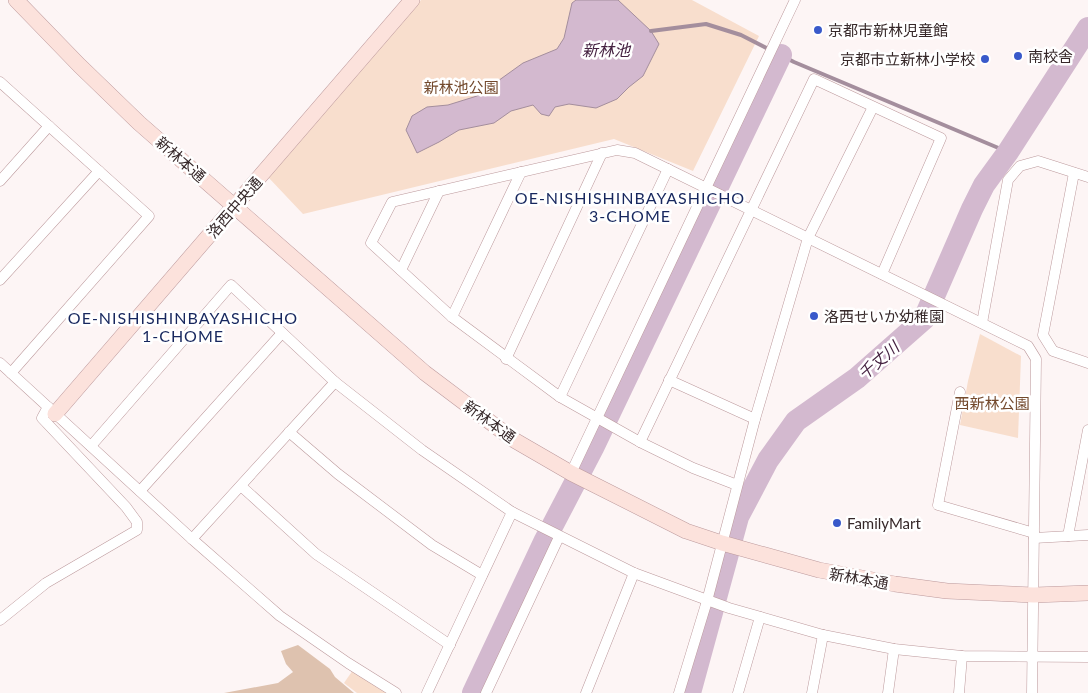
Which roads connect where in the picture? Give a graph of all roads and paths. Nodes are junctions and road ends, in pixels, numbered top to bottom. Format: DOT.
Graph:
graph roads {
  1 [pos="16,0"];
  2 [pos="412,0"];
  3 [pos="795,0"];
  4 [pos="0,82"];
  5 [pos="873,107"];
  6 [pos="49,126"];
  7 [pos="602,153"];
  8 [pos="668,170"];
  9 [pos="99,171"];
  10 [pos="521,172"];
  11 [pos="1074,173"];
  12 [pos="1088,177"];
  13 [pos="0,181"];
  14 [pos="706,188"];
  15 [pos="439,191"];
  16 [pos="235,206"];
  17 [pos="750,210"];
  18 [pos="808,238"];
  19 [pos="401,270"];
  20 [pos="882,274"];
  21 [pos="0,280"];
  22 [pos="452,317"];
  23 [pos="982,323"];
  24 [pos="282,333"];
  25 [pos="506,358"];
  26 [pos="0,363"];
  27 [pos="1088,363"];
  28 [pos="11,373"];
  29 [pos="669,380"];
  30 [pos="335,382"];
  31 [pos="960,392"];
  32 [pos="560,397"];
  33 [pos="52,410"];
  34 [pos="597,418"];
  35 [pos="755,419"];
  36 [pos="1088,430"];
  37 [pos="289,432"];
  38 [pos="640,442"];
  39 [pos="90,446"];
  40 [pos="571,473"];
  41 [pos="737,485"];
  42 [pos="241,486"];
  43 [pos="140,491"];
  44 [pos="512,512"];
  45 [pos="1034,535"];
  46 [pos="1088,535"];
  47 [pos="1068,536"];
  48 [pos="559,537"];
  49 [pos="192,539"];
  50 [pos="722,543"];
  51 [pos="634,573"];
  52 [pos="482,575"];
  53 [pos="1088,593"];
  54 [pos="1034,595"];
  55 [pos="707,601"];
  56 [pos="760,617"];
  57 [pos="0,620"];
  58 [pos="823,635"];
  59 [pos="450,644"];
  60 [pos="894,649"];
  61 [pos="962,656"];
  62 [pos="1033,656"];
  63 [pos="1088,657"];
  64 [pos="396,693"];
  65 [pos="427,693"];
  66 [pos="486,693"];
  67 [pos="586,693"];
  68 [pos="679,693"];
  69 [pos="738,693"];
  70 [pos="812,693"];
  71 [pos="888,693"];
  72 [pos="959,693"];
  73 [pos="1032,693"];
  1 -- 16 [label="street, 新林本通"];
  2 -- 16 [label="street, 洛西中央通"];
  3 -- 14 [label="street"];
  4 -- 6 [label="street"];
  5 -- 17 [label="street"];
  5 -- 18 [label="street"];
  5 -- 20 [label="street"];
  6 -- 9 [label="street"];
  6 -- 13 [label="street"];
  7 -- 8 [label="street"];
  7 -- 10 [label="street"];
  7 -- 25 [label="street"];
  8 -- 14 [label="street"];
  8 -- 32 [label="street"];
  9 -- 21 [label="street"];
  9 -- 28 [label="street"];
  10 -- 15 [label="street"];
  10 -- 22 [label="street"];
  11 -- 12 [label="street"];
  11 -- 23 [label="street"];
  11 -- 27 [label="street"];
  14 -- 17 [label="street"];
  14 -- 34 [label="street"];
  15 -- 19 [label="street"];
  15 -- 19 [label="street"];
  16 -- 33 [label="street, 洛西中央通"];
  16 -- 40 [label="street, 新林本通"];
  17 -- 18 [label="street"];
  17 -- 29 [label="street"];
  18 -- 20 [label="street"];
  18 -- 35 [label="street"];
  19 -- 22 [label="street"];
  20 -- 23 [label="street"];
  22 -- 25 [label="street"];
  23 -- 45 [label="street"];
  24 -- 30 [label="street"];
  24 -- 39 [label="street"];
  24 -- 43 [label="street"];
  25 -- 32 [label="street"];
  26 -- 28 [label="street"];
  28 -- 33 [label="street"];
  29 -- 35 [label="street"];
  29 -- 38 [label="street"];
  30 -- 37 [label="street"];
  30 -- 44 [label="street"];
  31 -- 45 [label="street"];
  32 -- 34 [label="street"];
  33 -- 39 [label="street"];
  33 -- 57 [label="street"];
  34 -- 38 [label="street"];
  34 -- 40 [label="street"];
  35 -- 41 [label="street"];
  36 -- 47 [label="street"];
  37 -- 42 [label="street"];
  37 -- 52 [label="street"];
  38 -- 41 [label="street"];
  39 -- 43 [label="street"];
  40 -- 50 [label="street, 新林本通"];
  41 -- 50 [label="street"];
  42 -- 49 [label="street"];
  42 -- 59 [label="street"];
  43 -- 49 [label="street"];
  44 -- 48 [label="street"];
  44 -- 52 [label="street"];
  45 -- 47 [label="street"];
  45 -- 54 [label="street"];
  46 -- 47 [label="street"];
  48 -- 51 [label="street"];
  48 -- 66 [label="street"];
  49 -- 64 [label="street"];
  50 -- 54 [label="street, 新林本通"];
  50 -- 55 [label="street"];
  51 -- 55 [label="street"];
  51 -- 67 [label="street"];
  52 -- 59 [label="street"];
  53 -- 54 [label="street, 新林本通"];
  54 -- 62 [label="street"];
  55 -- 56 [label="street"];
  55 -- 68 [label="street"];
  56 -- 58 [label="street"];
  56 -- 69 [label="street"];
  58 -- 60 [label="street"];
  58 -- 70 [label="street"];
  59 -- 65 [label="street"];
  60 -- 61 [label="street"];
  60 -- 71 [label="street"];
  61 -- 62 [label="street"];
  61 -- 72 [label="street"];
  62 -- 63 [label="street"];
  62 -- 73 [label="street"];
}
